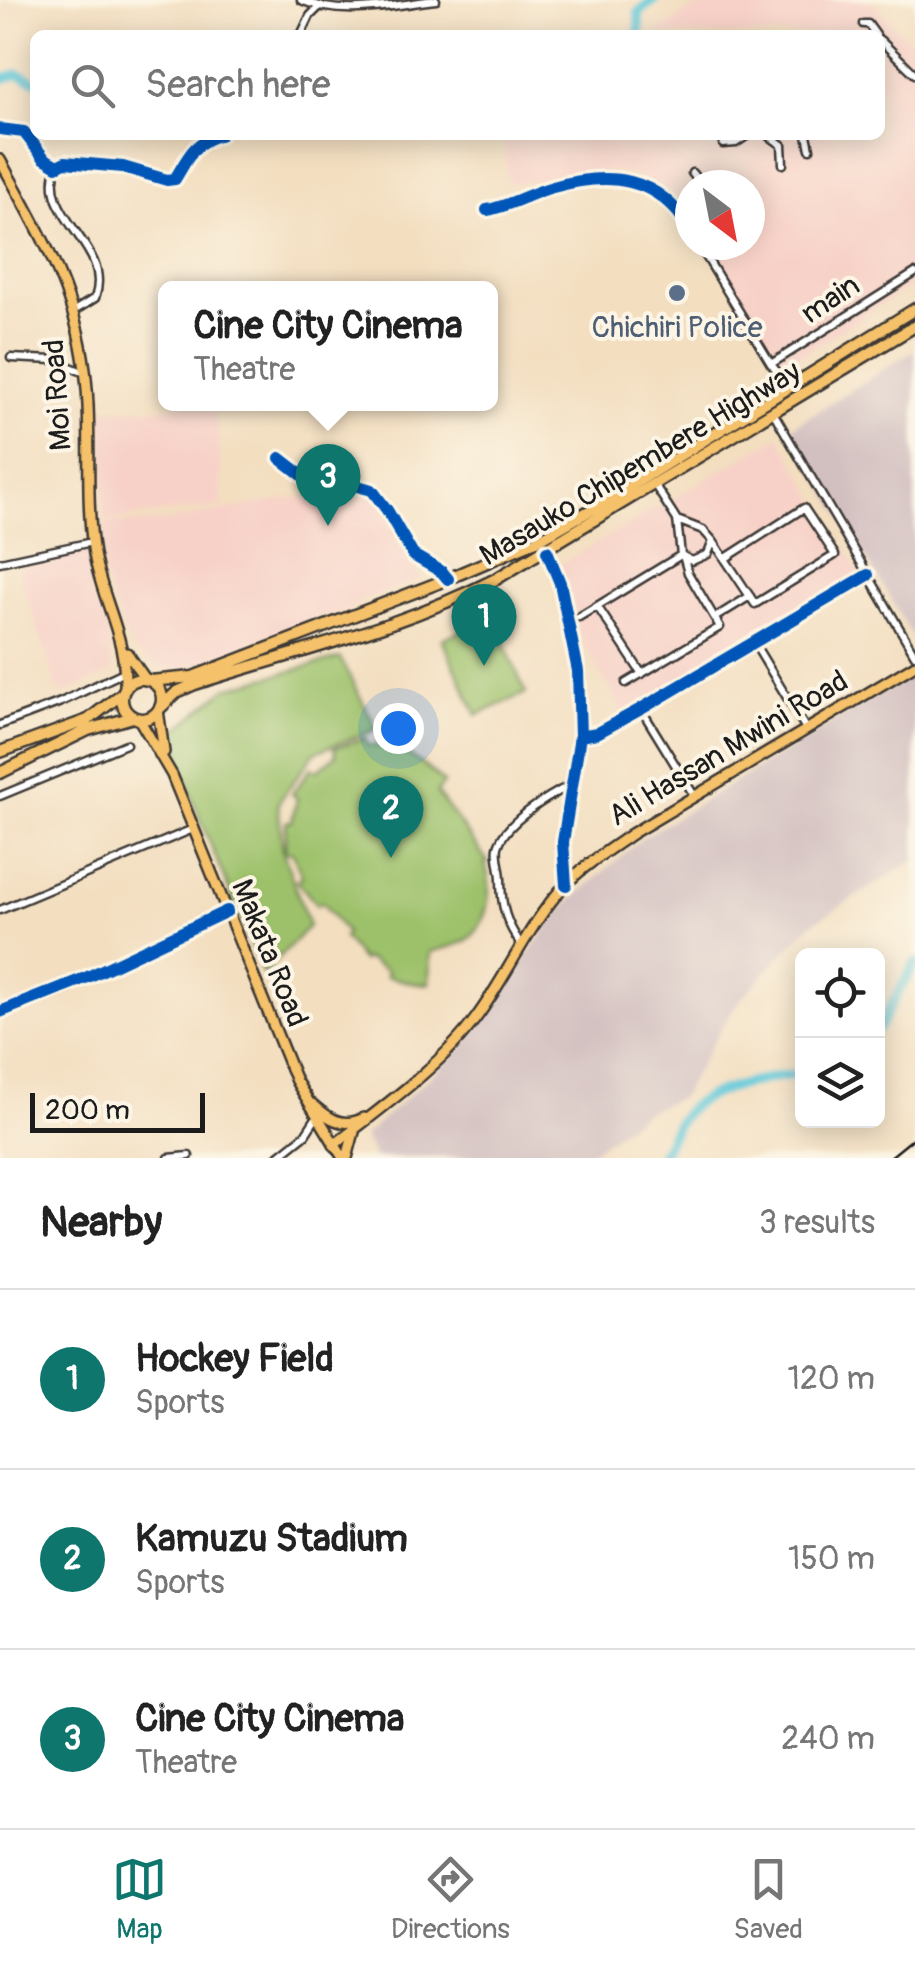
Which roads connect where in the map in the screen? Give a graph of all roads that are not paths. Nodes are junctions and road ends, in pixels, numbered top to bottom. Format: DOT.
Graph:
graph roads {
  1 [pos="301,0"];
  2 [pos="436,0"];
  3 [pos="319,7"];
  4 [pos="864,24"];
  5 [pos="303,30"];
  6 [pos="870,30"];
  7 [pos="885,44"];
  8 [pos="915,74"];
  9 [pos="0,129"];
  10 [pos="30,140"];
  11 [pos="30,140"];
  12 [pos="205,140"];
  13 [pos="740,140"];
  14 [pos="775,140"];
  15 [pos="807,140"];
  16 [pos="722,144"];
  17 [pos="810,149"];
  18 [pos="0,160"];
  19 [pos="783,164"];
  20 [pos="57,166"];
  21 [pos="675,208"];
  22 [pos="487,210"];
  23 [pos="708,260"];
  24 [pos="915,273"];
  25 [pos="915,309"];
  26 [pos="74,311"];
  27 [pos="915,326"];
  28 [pos="12,358"];
  29 [pos="771,364"];
  30 [pos="85,373"];
  31 [pos="788,386"];
  32 [pos="772,412"];
  33 [pos="280,458"];
  34 [pos="654,484"];
  35 [pos="677,520"];
  36 [pos="713,541"];
  37 [pos="92,542"];
  38 [pos="546,551"];
  39 [pos="683,557"];
  40 [pos="726,558"];
  41 [pos="0,562"];
  42 [pos="868,574"];
  43 [pos="443,581"];
  44 [pos="750,596"];
  45 [pos="440,606"];
  46 [pos="598,606"];
  47 [pos="579,617"];
  48 [pos="716,617"];
  49 [pos="122,641"];
  50 [pos="754,642"];
  51 [pos="915,655"];
  52 [pos="915,665"];
  53 [pos="126,671"];
  54 [pos="642,674"];
  55 [pos="148,680"];
  56 [pos="626,683"];
  57 [pos="124,691"];
  58 [pos="159,709"];
  59 [pos="642,709"];
  60 [pos="136,718"];
  61 [pos="0,725"];
  62 [pos="806,729"];
  63 [pos="580,736"];
  64 [pos="126,744"];
  65 [pos="0,752"];
  66 [pos="166,760"];
  67 [pos="0,773"];
  68 [pos="572,784"];
  69 [pos="0,796"];
  70 [pos="694,797"];
  71 [pos="193,829"];
  72 [pos="566,884"];
  73 [pos="0,910"];
  74 [pos="227,911"];
  75 [pos="522,946"];
  76 [pos="0,1012"];
  77 [pos="306,1098"];
  78 [pos="371,1112"];
  79 [pos="316,1118"];
  80 [pos="359,1126"];
  81 [pos="334,1146"];
  82 [pos="189,1156"];
  83 [pos="169,1158"];
  84 [pos="276,1158"];
  85 [pos="345,1158"];
  1 -- 3 [label="street"];
  2 -- 3 [label="street"];
  3 -- 5 [label="street"];
  4 -- 6 [label="street"];
  7 -- 8 [label="street"];
  9 -- 10 [label="street"];
  11 -- 20 [label="street"];
  12 -- 20 [label="street"];
  13 -- 16 [label="street"];
  14 -- 19 [label="street"];
  15 -- 17 [label="street"];
  18 -- 26 [label="main road, Moi Road"];
  20 -- 26 [label="street"];
  21 -- 22 [label="street"];
  23 -- 29 [label="street"];
  24 -- 29 [label="street, main"];
  25 -- 31 [label="highway, Masauko Chipembere Highway"];
  26 -- 30 [label="main road, Moi Road"];
  27 -- 32 [label="highway, Masauko Chipembere Highway"];
  28 -- 30 [label="street"];
  29 -- 31 [label="street"];
  30 -- 37 [label="main road, Moi Road"];
  31 -- 43 [label="highway, Masauko Chipembere Highway"];
  32 -- 34 [label="highway, Masauko Chipembere Highway"];
  32 -- 42 [label="street"];
  33 -- 43 [label="street"];
  34 -- 35 [label="street"];
  34 -- 38 [label="highway, Masauko Chipembere Highway"];
  35 -- 36 [label="street"];
  35 -- 39 [label="street"];
  36 -- 39 [label="street"];
  36 -- 40 [label="street"];
  37 -- 41 [label="street"];
  37 -- 49 [label="main road, Moi Road"];
  38 -- 45 [label="highway, Masauko Chipembere Highway"];
  38 -- 63 [label="street"];
  39 -- 46 [label="street"];
  39 -- 48 [label="street"];
  40 -- 44 [label="street"];
  40 -- 44 [label="street"];
  42 -- 50 [label="street"];
  42 -- 51 [label="street"];
  43 -- 45 [label="highway"];
  43 -- 55 [label="highway, Masauko Chipembere Highway"];
  44 -- 48 [label="street"];
  45 -- 58 [label="highway, Masauko Chipembere Highway"];
  46 -- 47 [label="street"];
  46 -- 54 [label="street"];
  48 -- 54 [label="street"];
  49 -- 53 [label="main road"];
  49 -- 55 [label="main road"];
  50 -- 59 [label="street"];
  50 -- 62 [label="street"];
  52 -- 62 [label="main road, Ali Hassan Mwini Road"];
  53 -- 57 [label="main road"];
  53 -- 61 [label="street"];
  54 -- 56 [label="street"];
  55 -- 57 [label="highway"];
  55 -- 58 [label="highway"];
  57 -- 60 [label="highway"];
  57 -- 65 [label="highway"];
  58 -- 60 [label="highway"];
  58 -- 66 [label="main road, Makata Road"];
  59 -- 63 [label="street"];
  59 -- 70 [label="street"];
  60 -- 66 [label="main road, Makata Road"];
  60 -- 67 [label="highway"];
  62 -- 70 [label="main road, Ali Hassan Mwini Road"];
  63 -- 68 [label="street"];
  64 -- 69 [label="street"];
  66 -- 71 [label="main road, Makata Road"];
  68 -- 72 [label="street"];
  68 -- 75 [label="street"];
  70 -- 72 [label="main road, Ali Hassan Mwini Road"];
  71 -- 73 [label="street"];
  71 -- 74 [label="main road, Makata Road"];
  72 -- 75 [label="main road, Ali Hassan Mwini Road"];
  74 -- 76 [label="street"];
  74 -- 77 [label="main road, Makata Road"];
  75 -- 78 [label="main road, Ali Hassan Mwini Road"];
  77 -- 78 [label="main road"];
  77 -- 79 [label="main road, Makata Road"];
  78 -- 80 [label="main road, Ali Hassan Mwini Road"];
  79 -- 81 [label="main road, Makata Road"];
  79 -- 84 [label="street"];
  80 -- 81 [label="main road, Ali Hassan Mwini Road"];
  80 -- 85 [label="main road"];
  81 -- 85 [label="main road, Makata Road"];
  82 -- 83 [label="street"];
}
